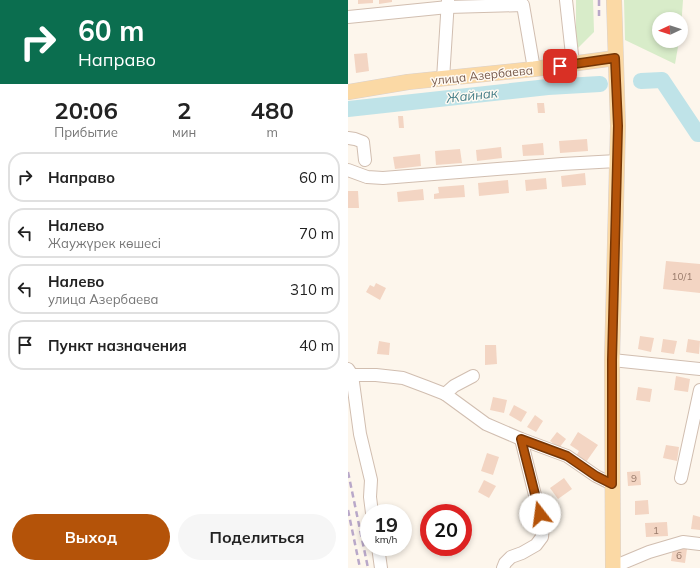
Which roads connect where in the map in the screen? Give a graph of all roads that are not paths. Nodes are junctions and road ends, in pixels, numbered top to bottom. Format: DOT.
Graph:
graph roads {
  1 [pos="566,0"];
  2 [pos="614,0"];
  3 [pos="448,4"];
  4 [pos="348,17"];
  5 [pos="615,58"];
  6 [pos="573,64"];
  7 [pos="534,69"];
  8 [pos="443,79"];
  9 [pos="348,92"];
  10 [pos="348,138"];
  11 [pos="365,160"];
  12 [pos="617,161"];
  13 [pos="348,170"];
  14 [pos="612,360"];
  15 [pos="700,369"];
  16 [pos="350,372"];
  17 [pos="473,376"];
  18 [pos="700,390"];
  19 [pos="445,394"];
  20 [pos="521,439"];
  21 [pos="681,478"];
  22 [pos="612,484"];
  23 [pos="371,504"];
  24 [pos="700,544"];
  25 [pos="379,556"];
  26 [pos="613,567"];
  27 [pos="381,568"];
  28 [pos="503,568"];
  1 -- 6 [label="street"];
  2 -- 5 [label="main road"];
  3 -- 4 [label="street"];
  3 -- 7 [label="street"];
  3 -- 8 [label="street"];
  5 -- 6 [label="main road, улица Азербаева"];
  5 -- 12 [label="main road"];
  6 -- 7 [label="main road, улица Азербаева"];
  7 -- 8 [label="main road, улица Азербаева"];
  8 -- 9 [label="main road, улица Азербаева"];
  10 -- 11 [label="street"];
  12 -- 13 [label="street"];
  12 -- 14 [label="main road"];
  14 -- 15 [label="street"];
  14 -- 22 [label="main road"];
  16 -- 19 [label="street"];
  16 -- 23 [label="street"];
  17 -- 19 [label="street"];
  18 -- 21 [label="street"];
  19 -- 20 [label="street"];
  20 -- 22 [label="street"];
  20 -- 28 [label="street"];
  22 -- 26 [label="main road"];
  24 -- 26 [label="street"];
  25 -- 27 [label="street"];
}
